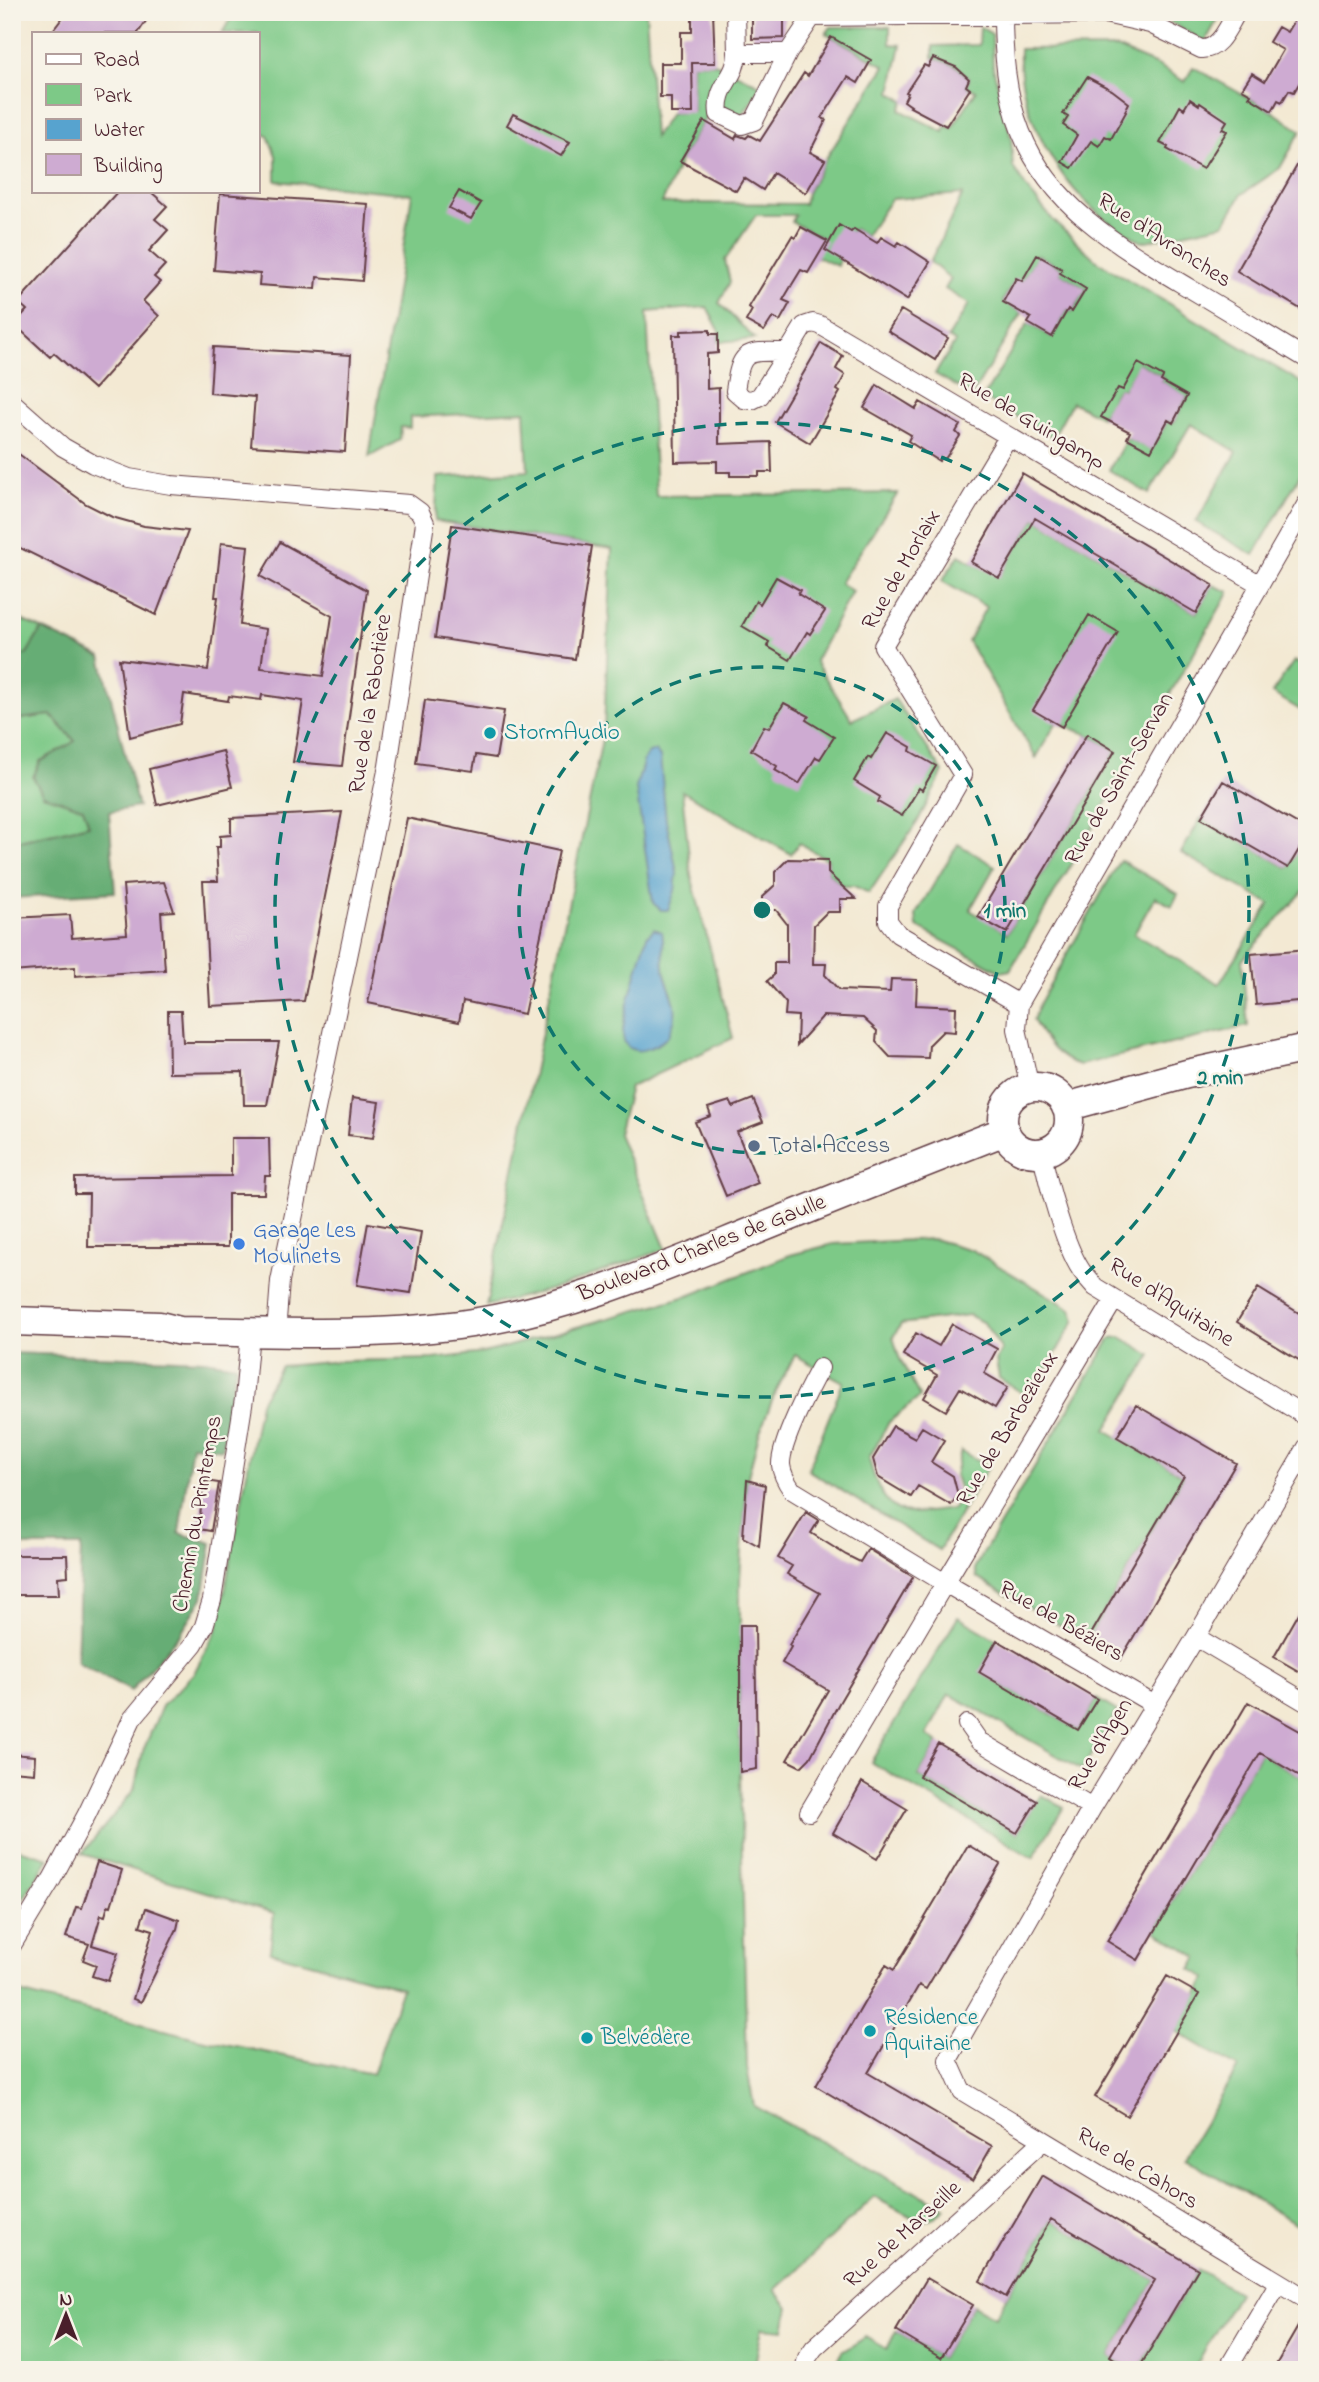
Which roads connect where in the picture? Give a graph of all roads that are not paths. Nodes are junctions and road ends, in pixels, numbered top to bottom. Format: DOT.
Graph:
graph roads {
  1 [pos="736,12"];
  2 [pos="1237,12"];
  3 [pos="1003,14"];
  4 [pos="737,53"];
  5 [pos="788,53"];
  6 [pos="788,352"];
  7 [pos="1307,359"];
  8 [pos="12,401"];
  9 [pos="1008,437"];
  10 [pos="1307,503"];
  11 [pos="1259,584"];
  12 [pos="1018,1004"];
  13 [pos="1307,1048"];
  14 [pos="1030,1088"];
  15 [pos="1066,1107"];
  16 [pos="1005,1131"];
  17 [pos="1042,1152"];
  18 [pos="1114,1300"];
  19 [pos="12,1321"];
  20 [pos="263,1333"];
  21 [pos="820,1368"];
  22 [pos="1307,1417"];
  23 [pos="1307,1447"];
  24 [pos="944,1583"];
  25 [pos="1196,1637"];
  26 [pos="1307,1703"];
  27 [pos="1153,1704"];
  28 [pos="967,1724"];
  29 [pos="1091,1808"];
  30 [pos="809,1812"];
  31 [pos="12,1945"];
  32 [pos="952,2072"];
  33 [pos="1043,2141"];
  34 [pos="1279,2282"];
  35 [pos="1307,2298"];
  36 [pos="804,2370"];
  37 [pos="1227,2370"];
  1 -- 4 [label="street"];
  2 -- 3 [label="street"];
  3 -- 5 [label="street"];
  3 -- 7 [label="street, Rue d'Avranches"];
  4 -- 5 [label="street"];
  4 -- 5 [label="street"];
  6 -- 9 [label="street, Rue de Guingamp"];
  8 -- 20 [label="street, Rue de la Rabotière"];
  9 -- 11 [label="street, Rue de Guingamp"];
  9 -- 12 [label="street, Rue de Morlaix"];
  10 -- 11 [label="street, Rue de Saint-Servan"];
  11 -- 12 [label="street, Rue de Saint-Servan"];
  12 -- 14 [label="street"];
  13 -- 15 [label="main road"];
  14 -- 15 [label="main road"];
  14 -- 16 [label="main road"];
  15 -- 17 [label="main road"];
  16 -- 17 [label="main road"];
  16 -- 20 [label="main road, Boulevard Charles de Gaulle"];
  17 -- 18 [label="street, Rue d'Aquitaine"];
  18 -- 22 [label="street, Rue d'Aquitaine"];
  18 -- 24 [label="street, Rue de Barbezieux"];
  19 -- 20 [label="main road, Boulevard Charles de Gaulle"];
  20 -- 31 [label="street, Chemin du Printemps"];
  21 -- 24 [label="street, Rue de Béziers"];
  23 -- 25 [label="street, Rue d'Agen"];
  24 -- 27 [label="street, Rue de Béziers"];
  24 -- 30 [label="street, Rue de Barbezieux"];
  25 -- 26 [label="street"];
  25 -- 27 [label="street, Rue d'Agen"];
  27 -- 29 [label="street, Rue d'Agen"];
  28 -- 29 [label="street"];
  29 -- 32 [label="street, Rue d'Agen"];
  32 -- 33 [label="street, Rue de Cahors"];
  33 -- 34 [label="street, Rue de Cahors"];
  33 -- 36 [label="street, Rue de Marseille"];
  34 -- 35 [label="street, Rue de Cahors"];
  34 -- 37 [label="street"];
}
